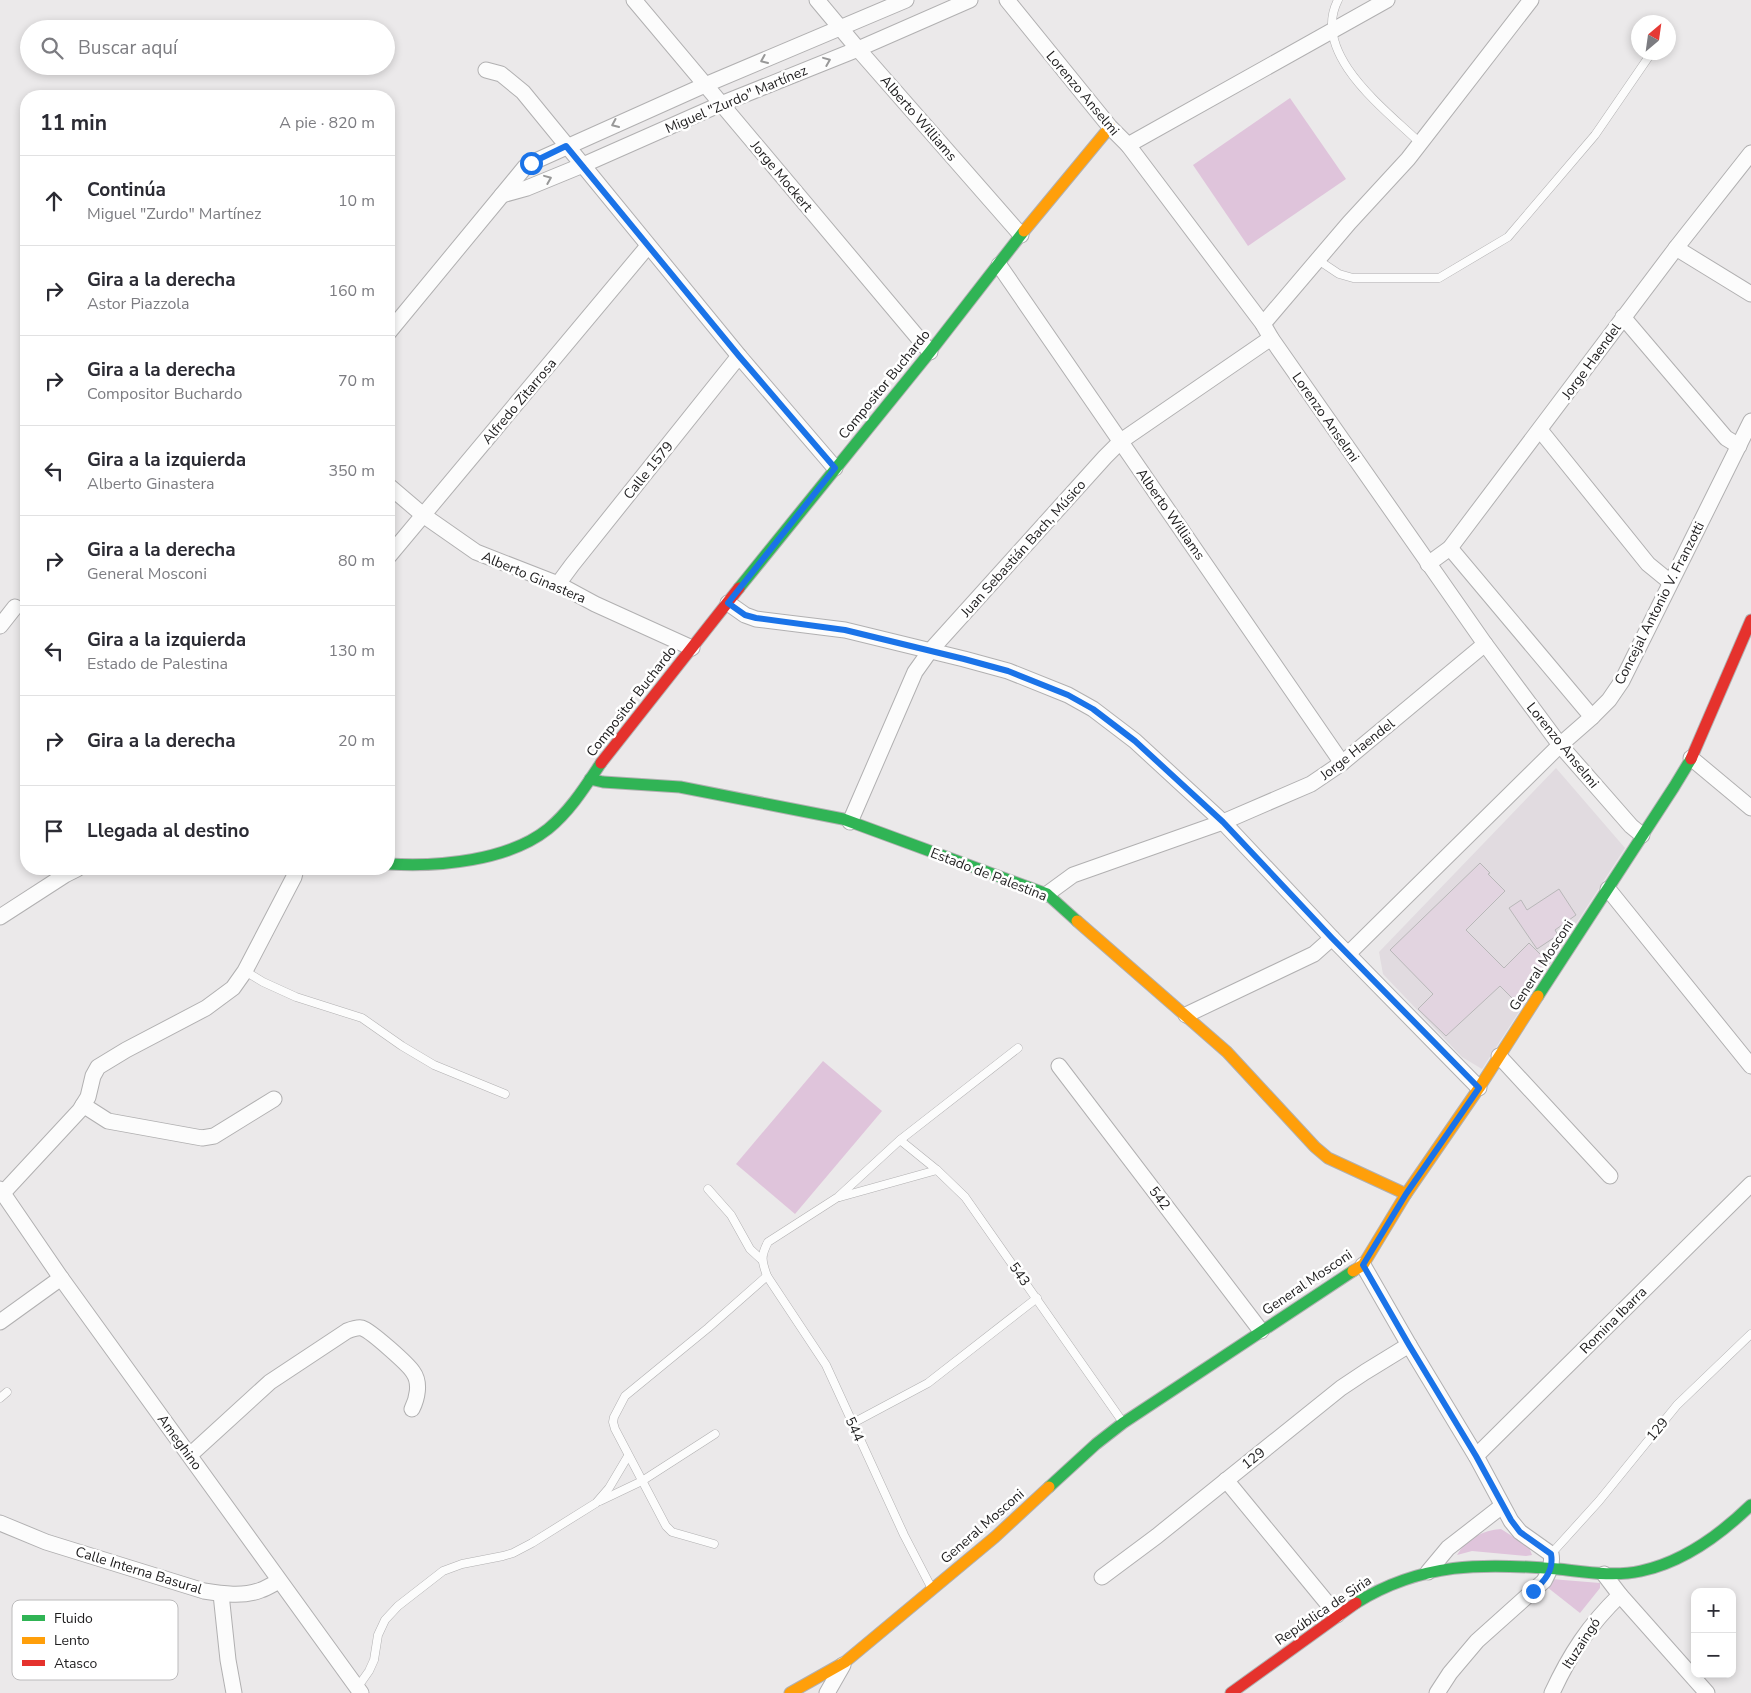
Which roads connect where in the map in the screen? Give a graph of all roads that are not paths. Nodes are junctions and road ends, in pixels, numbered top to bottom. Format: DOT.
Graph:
graph roads {
  1 [pos="634,0"];
  2 [pos="817,0"];
  3 [pos="906,0"];
  4 [pos="970,0"];
  5 [pos="1007,0"];
  6 [pos="1338,0"];
  7 [pos="1387,0"];
  8 [pos="1531,0"];
  9 [pos="841,28"];
  10 [pos="1331,31"];
  11 [pos="858,49"];
  12 [pos="1646,60"];
  13 [pos="486,70"];
  14 [pos="704,85"];
  15 [pos="721,104"];
  16 [pos="1110,127"];
  17 [pos="1420,143"];
  18 [pos="1128,145"];
  19 [pos="566,146"];
  20 [pos="1751,153"];
  21 [pos="583,165"];
  22 [pos="502,195"];
  23 [pos="1021,235"];
  24 [pos="648,246"];
  25 [pos="1676,248"];
  26 [pos="1318,260"];
  27 [pos="999,265"];
  28 [pos="1751,294"];
  29 [pos="1623,317"];
  30 [pos="395,325"];
  31 [pos="1267,331"];
  32 [pos="930,352"];
  33 [pos="739,356"];
  34 [pos="1751,421"];
  35 [pos="1540,430"];
  36 [pos="1121,442"];
  37 [pos="1739,446"];
  38 [pos="835,468"];
  39 [pos="395,491"];
  40 [pos="423,515"];
  41 [pos="1450,548"];
  42 [pos="395,549"];
  43 [pos="1428,564"];
  44 [pos="1670,582"];
  45 [pos="558,584"];
  46 [pos="728,603"];
  47 [pos="15,607"];
  48 [pos="1751,620"];
  49 [pos="0,626"];
  50 [pos="1484,644"];
  51 [pos="692,648"];
  52 [pos="930,652"];
  53 [pos="1592,717"];
  54 [pos="1560,745"];
  55 [pos="1691,758"];
  56 [pos="1342,763"];
  57 [pos="590,779"];
  58 [pos="1751,808"];
  59 [pos="850,822"];
  60 [pos="1223,822"];
  61 [pos="1642,835"];
  62 [pos="395,865"];
  63 [pos="65,875"];
  64 [pos="294,875"];
  65 [pos="1608,889"];
  66 [pos="1047,894"];
  67 [pos="0,917"];
  68 [pos="1332,938"];
  69 [pos="1348,954"];
  70 [pos="245,972"];
  71 [pos="1186,1015"];
  72 [pos="1018,1048"];
  73 [pos="1499,1056"];
  74 [pos="1058,1066"];
  75 [pos="1751,1066"];
  76 [pos="1479,1088"];
  77 [pos="505,1094"];
  78 [pos="274,1099"];
  79 [pos="83,1105"];
  80 [pos="900,1140"];
  81 [pos="937,1170"];
  82 [pos="1610,1176"];
  83 [pos="1751,1184"];
  84 [pos="708,1189"];
  85 [pos="1,1191"];
  86 [pos="1406,1194"];
  87 [pos="838,1197"];
  88 [pos="762,1260"];
  89 [pos="1363,1265"];
  90 [pos="767,1276"];
  91 [pos="61,1278"];
  92 [pos="1037,1298"];
  93 [pos="0,1322"];
  94 [pos="1261,1331"];
  95 [pos="1751,1334"];
  96 [pos="1409,1345"];
  97 [pos="7,1392"];
  98 [pos="0,1398"];
  99 [pos="412,1410"];
  100 [pos="853,1423"];
  101 [pos="1124,1423"];
  102 [pos="715,1434"];
  103 [pos="190,1455"];
  104 [pos="628,1456"];
  105 [pos="1476,1456"];
  106 [pos="1226,1480"];
  107 [pos="642,1481"];
  108 [pos="596,1503"];
  109 [pos="1751,1505"];
  110 [pos="1502,1506"];
  111 [pos="0,1523"];
  112 [pos="714,1544"];
  113 [pos="1551,1554"];
  114 [pos="1550,1569"];
  115 [pos="1428,1572"];
  116 [pos="1597,1573"];
  117 [pos="1102,1578"];
  118 [pos="279,1581"];
  119 [pos="932,1589"];
  120 [pos="221,1594"];
  121 [pos="1620,1596"];
  122 [pos="1337,1615"];
  123 [pos="845,1662"];
  124 [pos="359,1690"];
  125 [pos="234,1693"];
  126 [pos="790,1693"];
  127 [pos="827,1693"];
  128 [pos="1231,1693"];
  129 [pos="1437,1693"];
  130 [pos="1552,1693"];
  131 [pos="1707,1693"];
  1 -- 14 [label="street, Jorge Mockert"];
  2 -- 9 [label="street, Alberto Williams"];
  3 -- 9 [label="street, Miguel \"Zurdo\" Martínez"];
  4 -- 11 [label="street, Miguel \"Zurdo\" Martínez"];
  5 -- 16 [label="street, Lorenzo Anselmi"];
  6 -- 10 [label="lane"];
  7 -- 10 [label="street"];
  8 -- 17 [label="street, Juan Sebastián Bach, Músico"];
  9 -- 11 [label="street, Alberto Williams"];
  9 -- 14 [label="street, Miguel \"Zurdo\" Martínez, one-way"];
  10 -- 17 [label="lane"];
  10 -- 18 [label="street"];
  15 -- 11 [label="street, Miguel \"Zurdo\" Martínez, one-way"];
  11 -- 23 [label="street, Alberto Williams"];
  12 -- 26 [label="lane"];
  13 -- 19 [label="street"];
  14 -- 15 [label="street, Jorge Mockert"];
  14 -- 19 [label="street, Miguel \"Zurdo\" Martínez, one-way"];
  15 -- 21 [label="street, Miguel \"Zurdo\" Martínez"];
  15 -- 32 [label="street, Jorge Mockert"];
  16 -- 18 [label="street, Lorenzo Anselmi"];
  16 -- 23 [label="street, Compositor Buchardo"];
  17 -- 26 [label="street, Juan Sebastián Bach, Músico"];
  18 -- 31 [label="street, Lorenzo Anselmi"];
  19 -- 21 [label="street"];
  19 -- 22 [label="street, Miguel \"Zurdo\" Martínez"];
  20 -- 25 [label="street, Jorge Haendel"];
  22 -- 21 [label="street, Miguel \"Zurdo\" Martínez, one-way"];
  21 -- 24 [label="street"];
  22 -- 30 [label="street, Miguel \"Zurdo\" Martínez"];
  23 -- 27 [label="street, Compositor Buchardo"];
  24 -- 33 [label="street"];
  24 -- 40 [label="street, Alfredo Zitarrosa"];
  25 -- 28 [label="street"];
  25 -- 29 [label="street, Jorge Haendel"];
  26 -- 31 [label="street, Juan Sebastián Bach, Músico"];
  27 -- 32 [label="street, Compositor Buchardo"];
  27 -- 36 [label="street, Alberto Williams"];
  29 -- 35 [label="street, Jorge Haendel"];
  29 -- 37 [label="street"];
  31 -- 36 [label="street, Juan Sebastián Bach, Músico"];
  31 -- 43 [label="street, Lorenzo Anselmi"];
  32 -- 38 [label="street, Compositor Buchardo"];
  33 -- 38 [label="street"];
  33 -- 45 [label="street, Calle 1579"];
  34 -- 37 [label="street, Concejal Antonio V. Franzotti"];
  35 -- 41 [label="street, Jorge Haendel"];
  35 -- 44 [label="street"];
  36 -- 52 [label="street, Juan Sebastián Bach, Músico"];
  36 -- 56 [label="street, Alberto Williams"];
  37 -- 44 [label="street, Concejal Antonio V. Franzotti"];
  38 -- 46 [label="street, Compositor Buchardo"];
  39 -- 40 [label="street, Alberto Ginastera"];
  40 -- 42 [label="street, Alfredo Zitarrosa"];
  40 -- 45 [label="street, Alberto Ginastera"];
  41 -- 43 [label="street, Jorge Haendel"];
  41 -- 53 [label="street"];
  43 -- 50 [label="street, Lorenzo Anselmi"];
  44 -- 53 [label="street, Concejal Antonio V. Franzotti"];
  45 -- 51 [label="street, Alberto Ginastera"];
  46 -- 51 [label="street, Compositor Buchardo"];
  46 -- 52 [label="street"];
  47 -- 49 [label="street"];
  48 -- 55 [label="street, General Mosconi"];
  50 -- 54 [label="street, Lorenzo Anselmi"];
  50 -- 56 [label="street, Jorge Haendel"];
  51 -- 57 [label="street, Compositor Buchardo"];
  52 -- 59 [label="street, Juan Sebastián Bach, Músico"];
  52 -- 60 [label="street"];
  53 -- 54 [label="street, Concejal Antonio V. Franzotti"];
  54 -- 61 [label="street, Lorenzo Anselmi"];
  54 -- 69 [label="street, Concejal Antonio V. Franzotti"];
  55 -- 58 [label="street"];
  55 -- 61 [label="street, General Mosconi"];
  56 -- 60 [label="street, Jorge Haendel"];
  57 -- 59 [label="street, Estado de Palestina"];
  57 -- 62 [label="street, Compositor Buchardo"];
  59 -- 66 [label="street, Estado de Palestina"];
  60 -- 66 [label="street, Jorge Haendel"];
  60 -- 68 [label="street"];
  61 -- 65 [label="street, General Mosconi"];
  63 -- 67 [label="street"];
  64 -- 70 [label="street"];
  65 -- 73 [label="street, General Mosconi"];
  65 -- 75 [label="street"];
  66 -- 71 [label="street, Estado de Palestina"];
  68 -- 69 [label="street"];
  68 -- 71 [label="street"];
  69 -- 76 [label="street"];
  70 -- 77 [label="lane"];
  70 -- 79 [label="street"];
  71 -- 86 [label="street, Estado de Palestina"];
  72 -- 80 [label="lane"];
  73 -- 76 [label="street, General Mosconi"];
  73 -- 82 [label="street"];
  74 -- 94 [label="street, 542"];
  76 -- 86 [label="street, General Mosconi"];
  78 -- 79 [label="street"];
  79 -- 85 [label="street"];
  80 -- 81 [label="lane, 543"];
  80 -- 87 [label="lane"];
  81 -- 87 [label="lane"];
  81 -- 92 [label="lane, 543"];
  83 -- 105 [label="street, Romina Ibarra"];
  84 -- 88 [label="lane"];
  85 -- 91 [label="street, Ameghino"];
  86 -- 89 [label="street, General Mosconi"];
  87 -- 88 [label="lane"];
  88 -- 90 [label="lane, 544"];
  89 -- 94 [label="street, General Mosconi"];
  89 -- 96 [label="street"];
  90 -- 100 [label="lane, 544"];
  90 -- 104 [label="lane"];
  91 -- 93 [label="street"];
  91 -- 103 [label="street, Ameghino"];
  92 -- 100 [label="lane"];
  92 -- 101 [label="lane, 543"];
  94 -- 101 [label="street, General Mosconi"];
  95 -- 113 [label="lane, 129"];
  96 -- 105 [label="street"];
  96 -- 106 [label="street, 129"];
  97 -- 98 [label="lane"];
  99 -- 103 [label="street"];
  100 -- 119 [label="lane, 544"];
  101 -- 119 [label="street, General Mosconi"];
  102 -- 107 [label="lane"];
  103 -- 118 [label="street, Ameghino"];
  104 -- 107 [label="lane"];
  104 -- 108 [label="lane"];
  105 -- 110 [label="street"];
  106 -- 117 [label="street, 129"];
  106 -- 122 [label="street"];
  107 -- 108 [label="lane"];
  107 -- 112 [label="lane"];
  108 -- 124 [label="lane"];
  109 -- 116 [label="street, República de Siria"];
  110 -- 113 [label="street"];
  110 -- 115 [label="street"];
  111 -- 120 [label="street, Calle Interna Basural"];
  113 -- 114 [label="street"];
  114 -- 115 [label="street, República de Siria"];
  114 -- 116 [label="street, República de Siria"];
  114 -- 129 [label="street"];
  115 -- 122 [label="street, República de Siria"];
  116 -- 121 [label="street"];
  118 -- 120 [label="street, Calle Interna Basural"];
  118 -- 124 [label="street, Ameghino"];
  119 -- 123 [label="street, General Mosconi"];
  120 -- 125 [label="street"];
  121 -- 130 [label="street, Ituzaingó"];
  121 -- 131 [label="street"];
  122 -- 128 [label="street, República de Siria"];
  123 -- 126 [label="street, General Mosconi"];
  123 -- 127 [label="street"];
}
